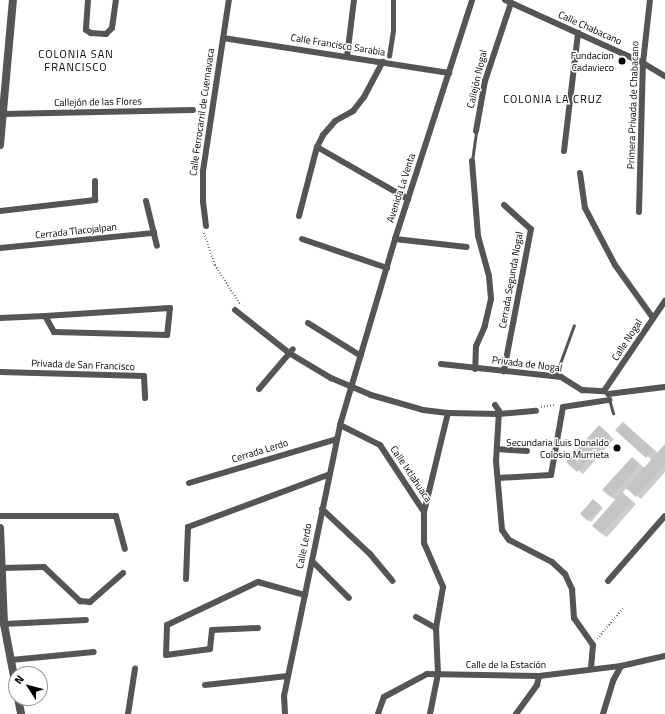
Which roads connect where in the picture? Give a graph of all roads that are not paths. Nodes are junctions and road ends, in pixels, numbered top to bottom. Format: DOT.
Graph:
graph roads {
  1 [pos="13,0"];
  2 [pos="88,0"];
  3 [pos="116,0"];
  4 [pos="229,0"];
  5 [pos="354,0"];
  6 [pos="393,0"];
  7 [pos="472,0"];
  8 [pos="505,0"];
  9 [pos="650,0"];
  10 [pos="511,3"];
  11 [pos="578,34"];
  12 [pos="223,38"];
  13 [pos="388,56"];
  14 [pos="347,57"];
  15 [pos="383,62"];
  16 [pos="643,63"];
  17 [pos="449,73"];
  18 [pos="665,76"];
  19 [pos="3,92"];
  20 [pos="193,110"];
  21 [pos="3,114"];
  22 [pos="476,131"];
  23 [pos="0,145"];
  24 [pos="317,147"];
  25 [pos="564,151"];
  26 [pos="472,162"];
  27 [pos="580,173"];
  28 [pos="95,181"];
  29 [pos="408,199"];
  30 [pos="146,201"];
  31 [pos="504,205"];
  32 [pos="0,211"];
  33 [pos="639,212"];
  34 [pos="299,216"];
  35 [pos="204,227"];
  36 [pos="154,233"];
  37 [pos="302,239"];
  38 [pos="395,239"];
  39 [pos="157,246"];
  40 [pos="467,247"];
  41 [pos="0,248"];
  42 [pos="387,268"];
  43 [pos="665,301"];
  44 [pos="235,310"];
  45 [pos="45,316"];
  46 [pos="0,318"];
  47 [pos="653,318"];
  48 [pos="308,323"];
  49 [pos="574,325"];
  50 [pos="291,351"];
  51 [pos="360,356"];
  52 [pos="442,364"];
  53 [pos="475,369"];
  54 [pos="504,371"];
  55 [pos="0,372"];
  56 [pos="556,377"];
  57 [pos="351,385"];
  58 [pos="665,387"];
  59 [pos="259,389"];
  60 [pos="608,395"];
  61 [pos="145,398"];
  62 [pos="495,405"];
  63 [pos="536,410"];
  64 [pos="448,413"];
  65 [pos="613,413"];
  66 [pos="499,414"];
  67 [pos="340,425"];
  68 [pos="337,439"];
  69 [pos="497,449"];
  70 [pos="527,451"];
  71 [pos="328,475"];
  72 [pos="498,478"];
  73 [pos="189,483"];
  74 [pos="322,509"];
  75 [pos="424,512"];
  76 [pos="0,516"];
  77 [pos="665,516"];
  78 [pos="0,528"];
  79 [pos="125,549"];
  80 [pos="312,561"];
  81 [pos="2,568"];
  82 [pos="123,573"];
  83 [pos="186,579"];
  84 [pos="393,581"];
  85 [pos="608,581"];
  86 [pos="305,595"];
  87 [pos="349,598"];
  88 [pos="416,617"];
  89 [pos="86,620"];
  90 [pos="4,624"];
  91 [pos="258,628"];
  92 [pos="436,628"];
  93 [pos="94,652"];
  94 [pos="665,656"];
  95 [pos="11,660"];
  96 [pos="12,666"];
  97 [pos="621,666"];
  98 [pos="135,669"];
  99 [pos="591,670"];
  100 [pos="438,674"];
  101 [pos="288,676"];
  102 [pos="539,676"];
  103 [pos="205,685"];
  104 [pos="128,714"];
  105 [pos="285,714"];
  106 [pos="378,714"];
  107 [pos="430,714"];
  108 [pos="516,714"];
  109 [pos="603,714"];
  1 -- 19 [label="street"];
  2 -- 3 [label="street"];
  4 -- 12 [label="street, Calle Ferrocarril de Cuernavaca"];
  5 -- 14 [label="street"];
  6 -- 13 [label="street"];
  7 -- 17 [label="street, Avenida La Venta"];
  8 -- 10 [label="street, Calle Chabacano"];
  9 -- 16 [label="street, Primera Privada de Chabacano"];
  10 -- 11 [label="street, Calle Chabacano"];
  10 -- 22 [label="street, Callejón Nogal"];
  11 -- 16 [label="street, Calle Chabacano"];
  11 -- 25 [label="street"];
  12 -- 14 [label="street, Calle Francisco Sarabia"];
  12 -- 35 [label="street, Calle Ferrocarril de Cuernavaca"];
  14 -- 15 [label="street, Calle Francisco Sarabia"];
  15 -- 17 [label="street, Calle Francisco Sarabia"];
  15 -- 24 [label="street"];
  16 -- 18 [label="street, Calle Chabacano"];
  16 -- 33 [label="street, Primera Privada de Chabacano"];
  17 -- 29 [label="street, Avenida La Venta"];
  19 -- 21 [label="street"];
  20 -- 21 [label="street, Callejón de las Flores"];
  21 -- 23 [label="street"];
  22 -- 26 [label="lane, Callejón Nogal"];
  24 -- 29 [label="street"];
  24 -- 34 [label="street"];
  26 -- 53 [label="street"];
  27 -- 47 [label="street"];
  28 -- 32 [label="street"];
  29 -- 38 [label="street, Avenida La Venta"];
  30 -- 36 [label="street"];
  31 -- 54 [label="street, Cerrada Segunda Nogal"];
  36 -- 39 [label="street"];
  36 -- 41 [label="street, Cerrada Tlacojalpan"];
  37 -- 42 [label="street"];
  38 -- 40 [label="street"];
  38 -- 42 [label="street, Avenida La Venta"];
  42 -- 51 [label="street, Avenida La Venta"];
  43 -- 47 [label="street, Calle Nogal"];
  44 -- 50 [label="street"];
  45 -- 45 [label="street"];
  45 -- 46 [label="street"];
  47 -- 60 [label="street, Calle Nogal"];
  48 -- 51 [label="street"];
  49 -- 56 [label="lane"];
  50 -- 57 [label="street"];
  50 -- 59 [label="street"];
  51 -- 57 [label="street, Avenida La Venta"];
  52 -- 53 [label="street, Privada de Nogal"];
  53 -- 54 [label="street, Privada de Nogal"];
  54 -- 56 [label="street, Privada de Nogal"];
  55 -- 61 [label="street, Privada de San Francisco"];
  56 -- 60 [label="street, Privada de Nogal"];
  57 -- 64 [label="street"];
  57 -- 67 [label="street, Calle Lerdo"];
  58 -- 60 [label="street"];
  60 -- 65 [label="lane"];
  60 -- 72 [label="street"];
  62 -- 66 [label="street"];
  63 -- 66 [label="street"];
  64 -- 66 [label="street"];
  64 -- 75 [label="street"];
  66 -- 69 [label="street"];
  67 -- 68 [label="street, Calle Lerdo"];
  67 -- 75 [label="street, Calle Ixtlahuaca"];
  68 -- 71 [label="street, Calle Lerdo"];
  68 -- 73 [label="street, Cerrada Lerdo"];
  69 -- 70 [label="street"];
  69 -- 72 [label="street"];
  71 -- 74 [label="street, Calle Lerdo"];
  71 -- 83 [label="street"];
  72 -- 99 [label="street"];
  74 -- 80 [label="street, Calle Lerdo"];
  74 -- 84 [label="street"];
  75 -- 92 [label="street, Calle Ixtlahuaca"];
  76 -- 79 [label="street"];
  77 -- 85 [label="street"];
  78 -- 81 [label="street"];
  80 -- 86 [label="street, Calle Lerdo"];
  80 -- 87 [label="street"];
  81 -- 82 [label="street"];
  81 -- 90 [label="street"];
  86 -- 91 [label="street"];
  86 -- 101 [label="street, Calle Lerdo"];
  88 -- 92 [label="street"];
  89 -- 90 [label="street"];
  90 -- 95 [label="street"];
  92 -- 100 [label="street, Calle Ixtlahuaca"];
  93 -- 95 [label="street"];
  94 -- 97 [label="street, Calle de la Estación"];
  95 -- 96 [label="street"];
  97 -- 99 [label="street, Calle de la Estación"];
  97 -- 109 [label="street"];
  98 -- 104 [label="street"];
  99 -- 102 [label="street, Calle de la Estación"];
  100 -- 102 [label="street, Calle de la Estación"];
  100 -- 106 [label="street, Calle de la Estación"];
  100 -- 107 [label="street, Calle Ixtlahuaca"];
  101 -- 103 [label="street"];
  101 -- 105 [label="street, Calle Lerdo"];
  102 -- 108 [label="street"];
}
